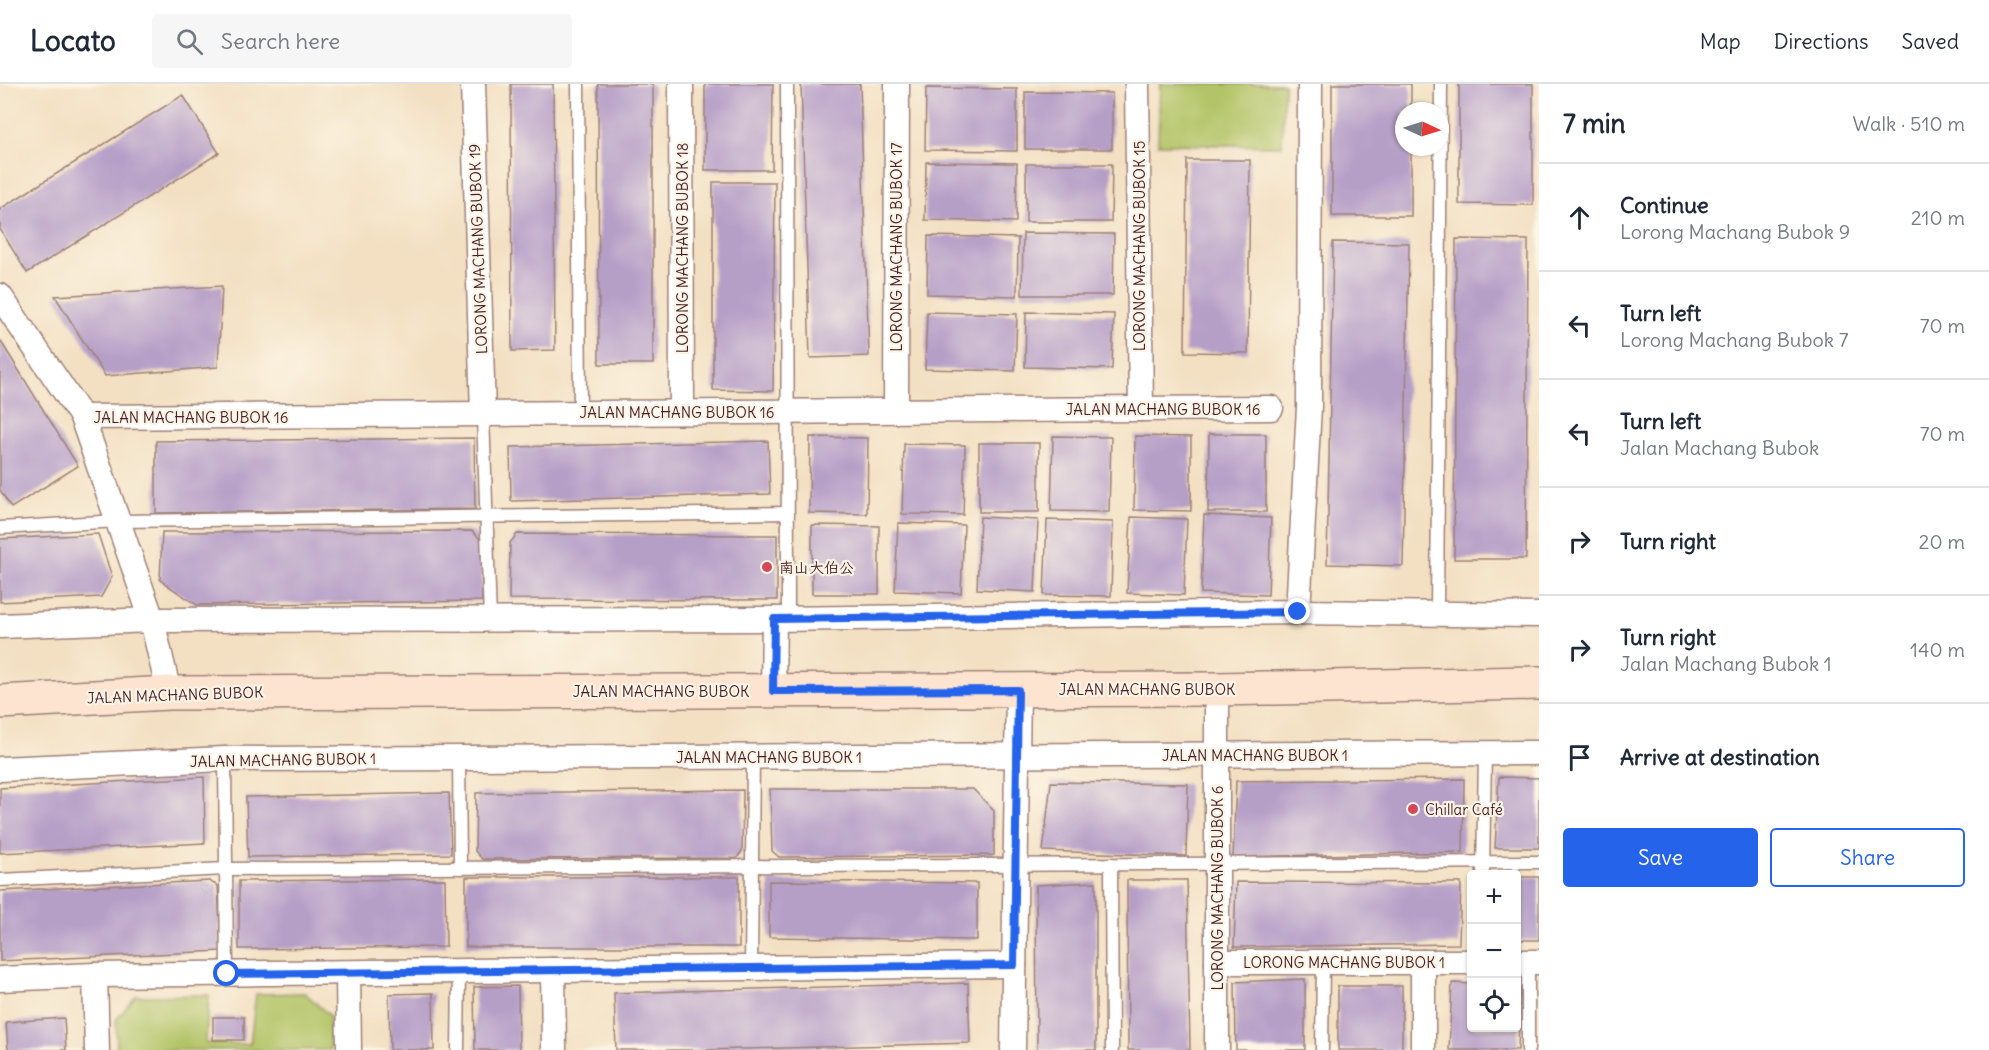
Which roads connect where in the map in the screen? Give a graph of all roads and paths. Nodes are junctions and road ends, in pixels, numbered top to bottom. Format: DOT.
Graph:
graph roads {
  1 [pos="474,84"];
  2 [pos="578,84"];
  3 [pos="681,84"];
  4 [pos="787,84"];
  5 [pos="897,84"];
  6 [pos="1137,84"];
  7 [pos="1310,84"];
  8 [pos="1441,84"];
  9 [pos="0,296"];
  10 [pos="1271,408"];
  11 [pos="1141,409"];
  12 [pos="788,411"];
  13 [pos="896,411"];
  14 [pos="682,412"];
  15 [pos="580,413"];
  16 [pos="483,414"];
  17 [pos="82,417"];
  18 [pos="788,513"];
  19 [pos="487,517"];
  20 [pos="118,522"];
  21 [pos="0,528"];
  22 [pos="1298,612"];
  23 [pos="1437,614"];
  24 [pos="1539,615"];
  25 [pos="781,619"];
  26 [pos="152,620"];
  27 [pos="490,620"];
  28 [pos="0,626"];
  29 [pos="1539,683"];
  30 [pos="1217,689"];
  31 [pos="1018,690"];
  32 [pos="773,691"];
  33 [pos="170,693"];
  34 [pos="0,702"];
  35 [pos="1485,753"];
  36 [pos="1539,753"];
  37 [pos="1018,756"];
  38 [pos="1217,756"];
  39 [pos="753,757"];
  40 [pos="225,759"];
  41 [pos="459,759"];
  42 [pos="0,769"];
  43 [pos="1539,862"];
  44 [pos="1111,864"];
  45 [pos="1217,864"];
  46 [pos="1016,865"];
  47 [pos="752,866"];
  48 [pos="460,868"];
  49 [pos="1483,868"];
  50 [pos="226,869"];
  51 [pos="0,880"];
  52 [pos="1217,962"];
  53 [pos="1323,962"];
  54 [pos="1423,962"];
  55 [pos="1467,962"];
  56 [pos="1528,962"];
  57 [pos="1014,965"];
  58 [pos="751,968"];
  59 [pos="553,970"];
  60 [pos="459,971"];
  61 [pos="348,973"];
  62 [pos="227,974"];
  63 [pos="95,975"];
  64 [pos="0,980"];
  65 [pos="98,1050"];
  66 [pos="349,1050"];
  67 [pos="458,1050"];
  68 [pos="554,1050"];
  69 [pos="1013,1050"];
  70 [pos="1112,1050"];
  71 [pos="1217,1050"];
  72 [pos="1322,1050"];
  73 [pos="1423,1050"];
  74 [pos="1528,1050"];
  1 -- 16 [label="street, LORONG MACHANG BUBOK 19"];
  2 -- 15 [label="lane"];
  3 -- 14 [label="street, LORONG MACHANG BUBOK 18"];
  4 -- 12 [label="lane"];
  5 -- 13 [label="street, LORONG MACHANG BUBOK 17"];
  6 -- 11 [label="street, LORONG MACHANG BUBOK 15"];
  7 -- 22 [label="street"];
  8 -- 23 [label="lane"];
  9 -- 17 [label="street"];
  10 -- 11 [label="street, JALAN MACHANG BUBOK 16"];
  11 -- 13 [label="street, JALAN MACHANG BUBOK 16"];
  12 -- 13 [label="street, JALAN MACHANG BUBOK 16"];
  12 -- 14 [label="street, JALAN MACHANG BUBOK 16"];
  12 -- 18 [label="lane"];
  14 -- 15 [label="street, JALAN MACHANG BUBOK 16"];
  15 -- 16 [label="street, JALAN MACHANG BUBOK 16"];
  16 -- 17 [label="street, JALAN MACHANG BUBOK 16"];
  16 -- 19 [label="lane"];
  17 -- 20 [label="street"];
  18 -- 19 [label="lane"];
  18 -- 25 [label="lane"];
  19 -- 20 [label="lane"];
  19 -- 27 [label="lane"];
  20 -- 21 [label="lane"];
  20 -- 26 [label="street"];
  22 -- 23 [label="street"];
  22 -- 25 [label="street"];
  23 -- 24 [label="street"];
  25 -- 27 [label="street"];
  25 -- 32 [label="street"];
  26 -- 27 [label="street"];
  26 -- 28 [label="street"];
  26 -- 33 [label="street"];
  29 -- 30 [label="main road, JALAN MACHANG BUBOK"];
  30 -- 31 [label="main road, JALAN MACHANG BUBOK"];
  30 -- 38 [label="street, LORONG MACHANG BUBOK 6"];
  31 -- 32 [label="main road, JALAN MACHANG BUBOK"];
  31 -- 37 [label="street"];
  32 -- 33 [label="main road, JALAN MACHANG BUBOK"];
  33 -- 34 [label="main road, JALAN MACHANG BUBOK"];
  35 -- 36 [label="street, JALAN MACHANG BUBOK 1"];
  35 -- 38 [label="street, JALAN MACHANG BUBOK 1"];
  35 -- 49 [label="lane"];
  37 -- 38 [label="street, JALAN MACHANG BUBOK 1"];
  37 -- 39 [label="street, JALAN MACHANG BUBOK 1"];
  37 -- 46 [label="street"];
  38 -- 45 [label="street, LORONG MACHANG BUBOK 6"];
  39 -- 41 [label="street, JALAN MACHANG BUBOK 1"];
  39 -- 47 [label="lane"];
  40 -- 41 [label="street, JALAN MACHANG BUBOK 1"];
  40 -- 42 [label="street, JALAN MACHANG BUBOK 1"];
  40 -- 50 [label="lane"];
  41 -- 48 [label="lane"];
  43 -- 49 [label="lane"];
  44 -- 45 [label="lane"];
  44 -- 46 [label="lane"];
  44 -- 70 [label="lane"];
  45 -- 49 [label="lane"];
  45 -- 52 [label="street, LORONG MACHANG BUBOK 6"];
  46 -- 47 [label="lane"];
  46 -- 57 [label="street"];
  47 -- 48 [label="lane"];
  47 -- 58 [label="lane"];
  48 -- 50 [label="lane"];
  50 -- 51 [label="lane"];
  50 -- 62 [label="lane"];
  52 -- 53 [label="street, LORONG MACHANG BUBOK 1"];
  52 -- 71 [label="street, LORONG MACHANG BUBOK 6"];
  53 -- 54 [label="street, LORONG MACHANG BUBOK 1"];
  53 -- 72 [label="lane"];
  54 -- 55 [label="street, LORONG MACHANG BUBOK 1"];
  54 -- 73 [label="street"];
  56 -- 74 [label="lane"];
  57 -- 58 [label="street"];
  57 -- 69 [label="street"];
  58 -- 59 [label="street"];
  59 -- 60 [label="street"];
  59 -- 68 [label="street"];
  60 -- 61 [label="street"];
  60 -- 67 [label="lane"];
  61 -- 62 [label="street"];
  61 -- 66 [label="street"];
  62 -- 63 [label="street"];
  63 -- 64 [label="street"];
  63 -- 65 [label="street"];
}
